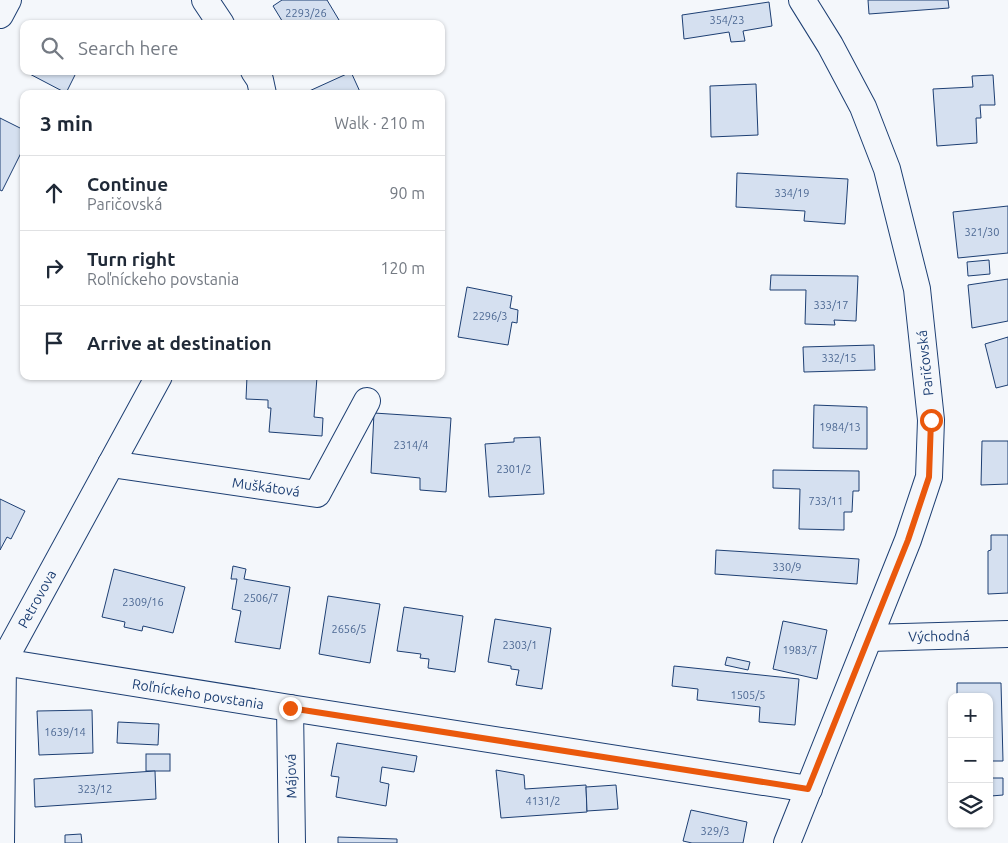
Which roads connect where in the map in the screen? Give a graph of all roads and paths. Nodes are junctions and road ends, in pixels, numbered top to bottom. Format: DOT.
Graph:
graph roads {
  1 [pos="8,0"];
  2 [pos="205,0"];
  3 [pos="802,0"];
  4 [pos="0,15"];
  5 [pos="218,20"];
  6 [pos="257,75"];
  7 [pos="262,90"];
  8 [pos="157,380"];
  9 [pos="368,401"];
  10 [pos="111,464"];
  11 [pos="1008,634"];
  12 [pos="869,638"];
  13 [pos="2,662"];
  14 [pos="290,708"];
  15 [pos="808,789"];
  16 [pos="1,843"];
  17 [pos="292,843"];
  18 [pos="787,843"];
  1 -- 4 [label="street"];
  2 -- 5 [label="street"];
  3 -- 12 [label="street, Paričovská"];
  6 -- 7 [label="street"];
  8 -- 10 [label="street, Petrovova"];
  9 -- 10 [label="street, Muškátová"];
  10 -- 13 [label="street, Petrovova"];
  11 -- 12 [label="street, Východná"];
  12 -- 15 [label="street, Paričovská"];
  13 -- 14 [label="street, Roľníckeho povstania"];
  13 -- 16 [label="street, Petrovova"];
  14 -- 15 [label="street, Roľníckeho povstania"];
  14 -- 17 [label="street, Májová"];
  15 -- 18 [label="street, Paričovská"];
}
